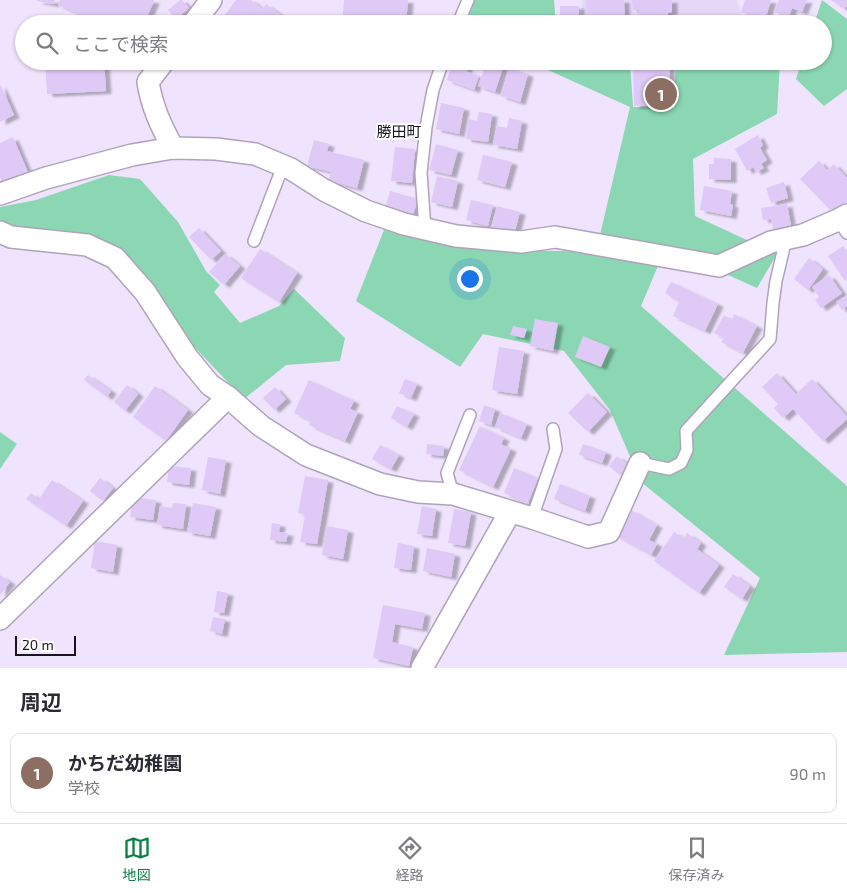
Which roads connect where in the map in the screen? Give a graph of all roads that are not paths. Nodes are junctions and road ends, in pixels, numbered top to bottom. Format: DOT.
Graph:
graph roads {
  1 [pos="211,0"];
  2 [pos="468,0"];
  3 [pos="200,15"];
  4 [pos="462,15"];
  5 [pos="157,70"];
  6 [pos="440,70"];
  7 [pos="173,148"];
  8 [pos="283,166"];
  9 [pos="0,194"];
  10 [pos="844,222"];
  11 [pos="425,229"];
  12 [pos="786,239"];
  13 [pos="4,240"];
  14 [pos="254,242"];
  15 [pos="228,397"];
  16 [pos="470,415"];
  17 [pos="554,429"];
  18 [pos="640,463"];
  19 [pos="452,494"];
  20 [pos="510,512"];
  21 [pos="532,518"];
  22 [pos="0,619"];
  23 [pos="422,668"];
  1 -- 3 [label="street"];
  2 -- 4 [label="lane"];
  5 -- 7 [label="street"];
  6 -- 11 [label="lane"];
  7 -- 8 [label="street"];
  7 -- 9 [label="street"];
  8 -- 11 [label="street"];
  8 -- 14 [label="lane"];
  10 -- 12 [label="street"];
  11 -- 12 [label="street"];
  12 -- 18 [label="lane"];
  13 -- 15 [label="street"];
  15 -- 19 [label="street"];
  15 -- 22 [label="street"];
  16 -- 19 [label="lane"];
  17 -- 21 [label="lane"];
  18 -- 21 [label="street"];
  19 -- 20 [label="street"];
  20 -- 21 [label="street"];
  20 -- 23 [label="street"];
}
